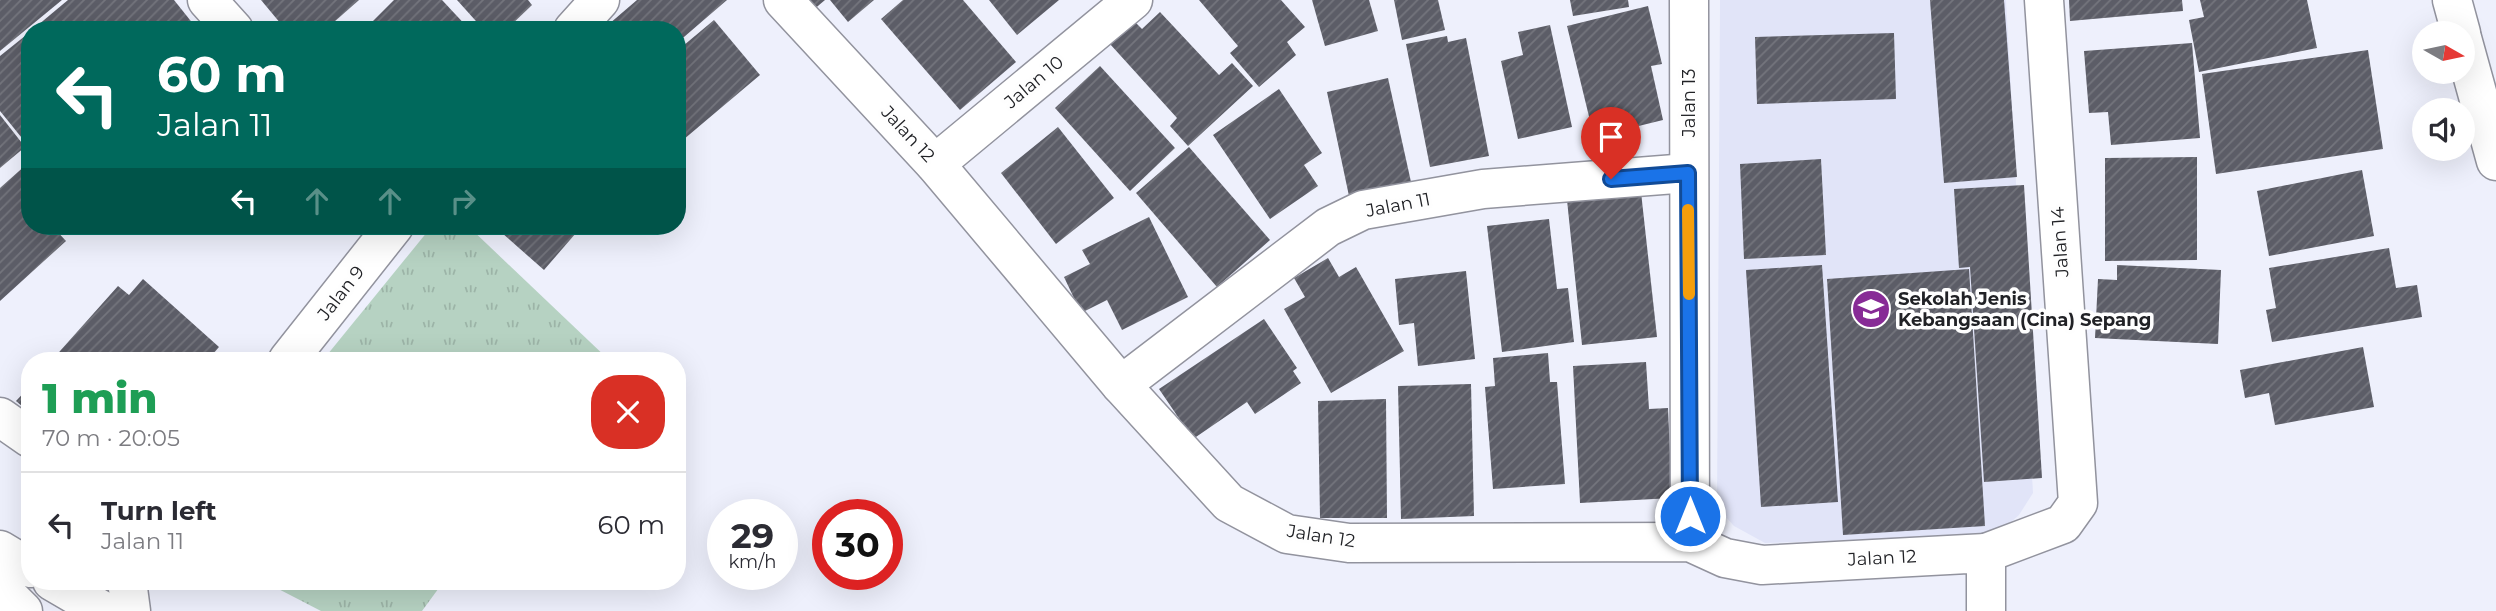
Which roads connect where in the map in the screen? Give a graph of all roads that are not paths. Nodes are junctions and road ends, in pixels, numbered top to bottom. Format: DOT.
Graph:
graph roads {
  1 [pos="208,0"];
  2 [pos="600,0"];
  3 [pos="783,0"];
  4 [pos="1133,0"];
  5 [pos="1689,0"];
  6 [pos="2044,0"];
  7 [pos="2452,0"];
  8 [pos="226,21"];
  9 [pos="581,21"];
  10 [pos="2458,21"];
  11 [pos="2475,84"];
  12 [pos="2496,161"];
  13 [pos="935,164"];
  14 [pos="1688,173"];
  15 [pos="387,235"];
  16 [pos="294,352"];
  17 [pos="1121,385"];
  18 [pos="0,417"];
  19 [pos="21,432"];
  20 [pos="1690,542"];
  21 [pos="0,550"];
  22 [pos="1986,553"];
  23 [pos="21,563"];
  24 [pos="0,588"];
  25 [pos="67,590"];
  26 [pos="128,590"];
  27 [pos="23,611"];
  28 [pos="103,611"];
  29 [pos="131,611"];
  30 [pos="1986,611"];
  1 -- 8 [label="street"];
  2 -- 9 [label="street"];
  3 -- 13 [label="street, Jalan 12"];
  4 -- 13 [label="street, Jalan 10"];
  5 -- 14 [label="street, Jalan 13"];
  6 -- 22 [label="street, Jalan 14"];
  7 -- 10 [label="street"];
  11 -- 12 [label="street"];
  13 -- 17 [label="street, Jalan 12"];
  14 -- 17 [label="street, Jalan 11"];
  14 -- 20 [label="street, Jalan 13"];
  15 -- 16 [label="street, Jalan 9"];
  17 -- 20 [label="street, Jalan 12"];
  18 -- 19 [label="street"];
  20 -- 22 [label="street, Jalan 12"];
  21 -- 23 [label="street"];
  22 -- 30 [label="street"];
  24 -- 27 [label="street"];
  25 -- 28 [label="street"];
  26 -- 29 [label="street"];
}
